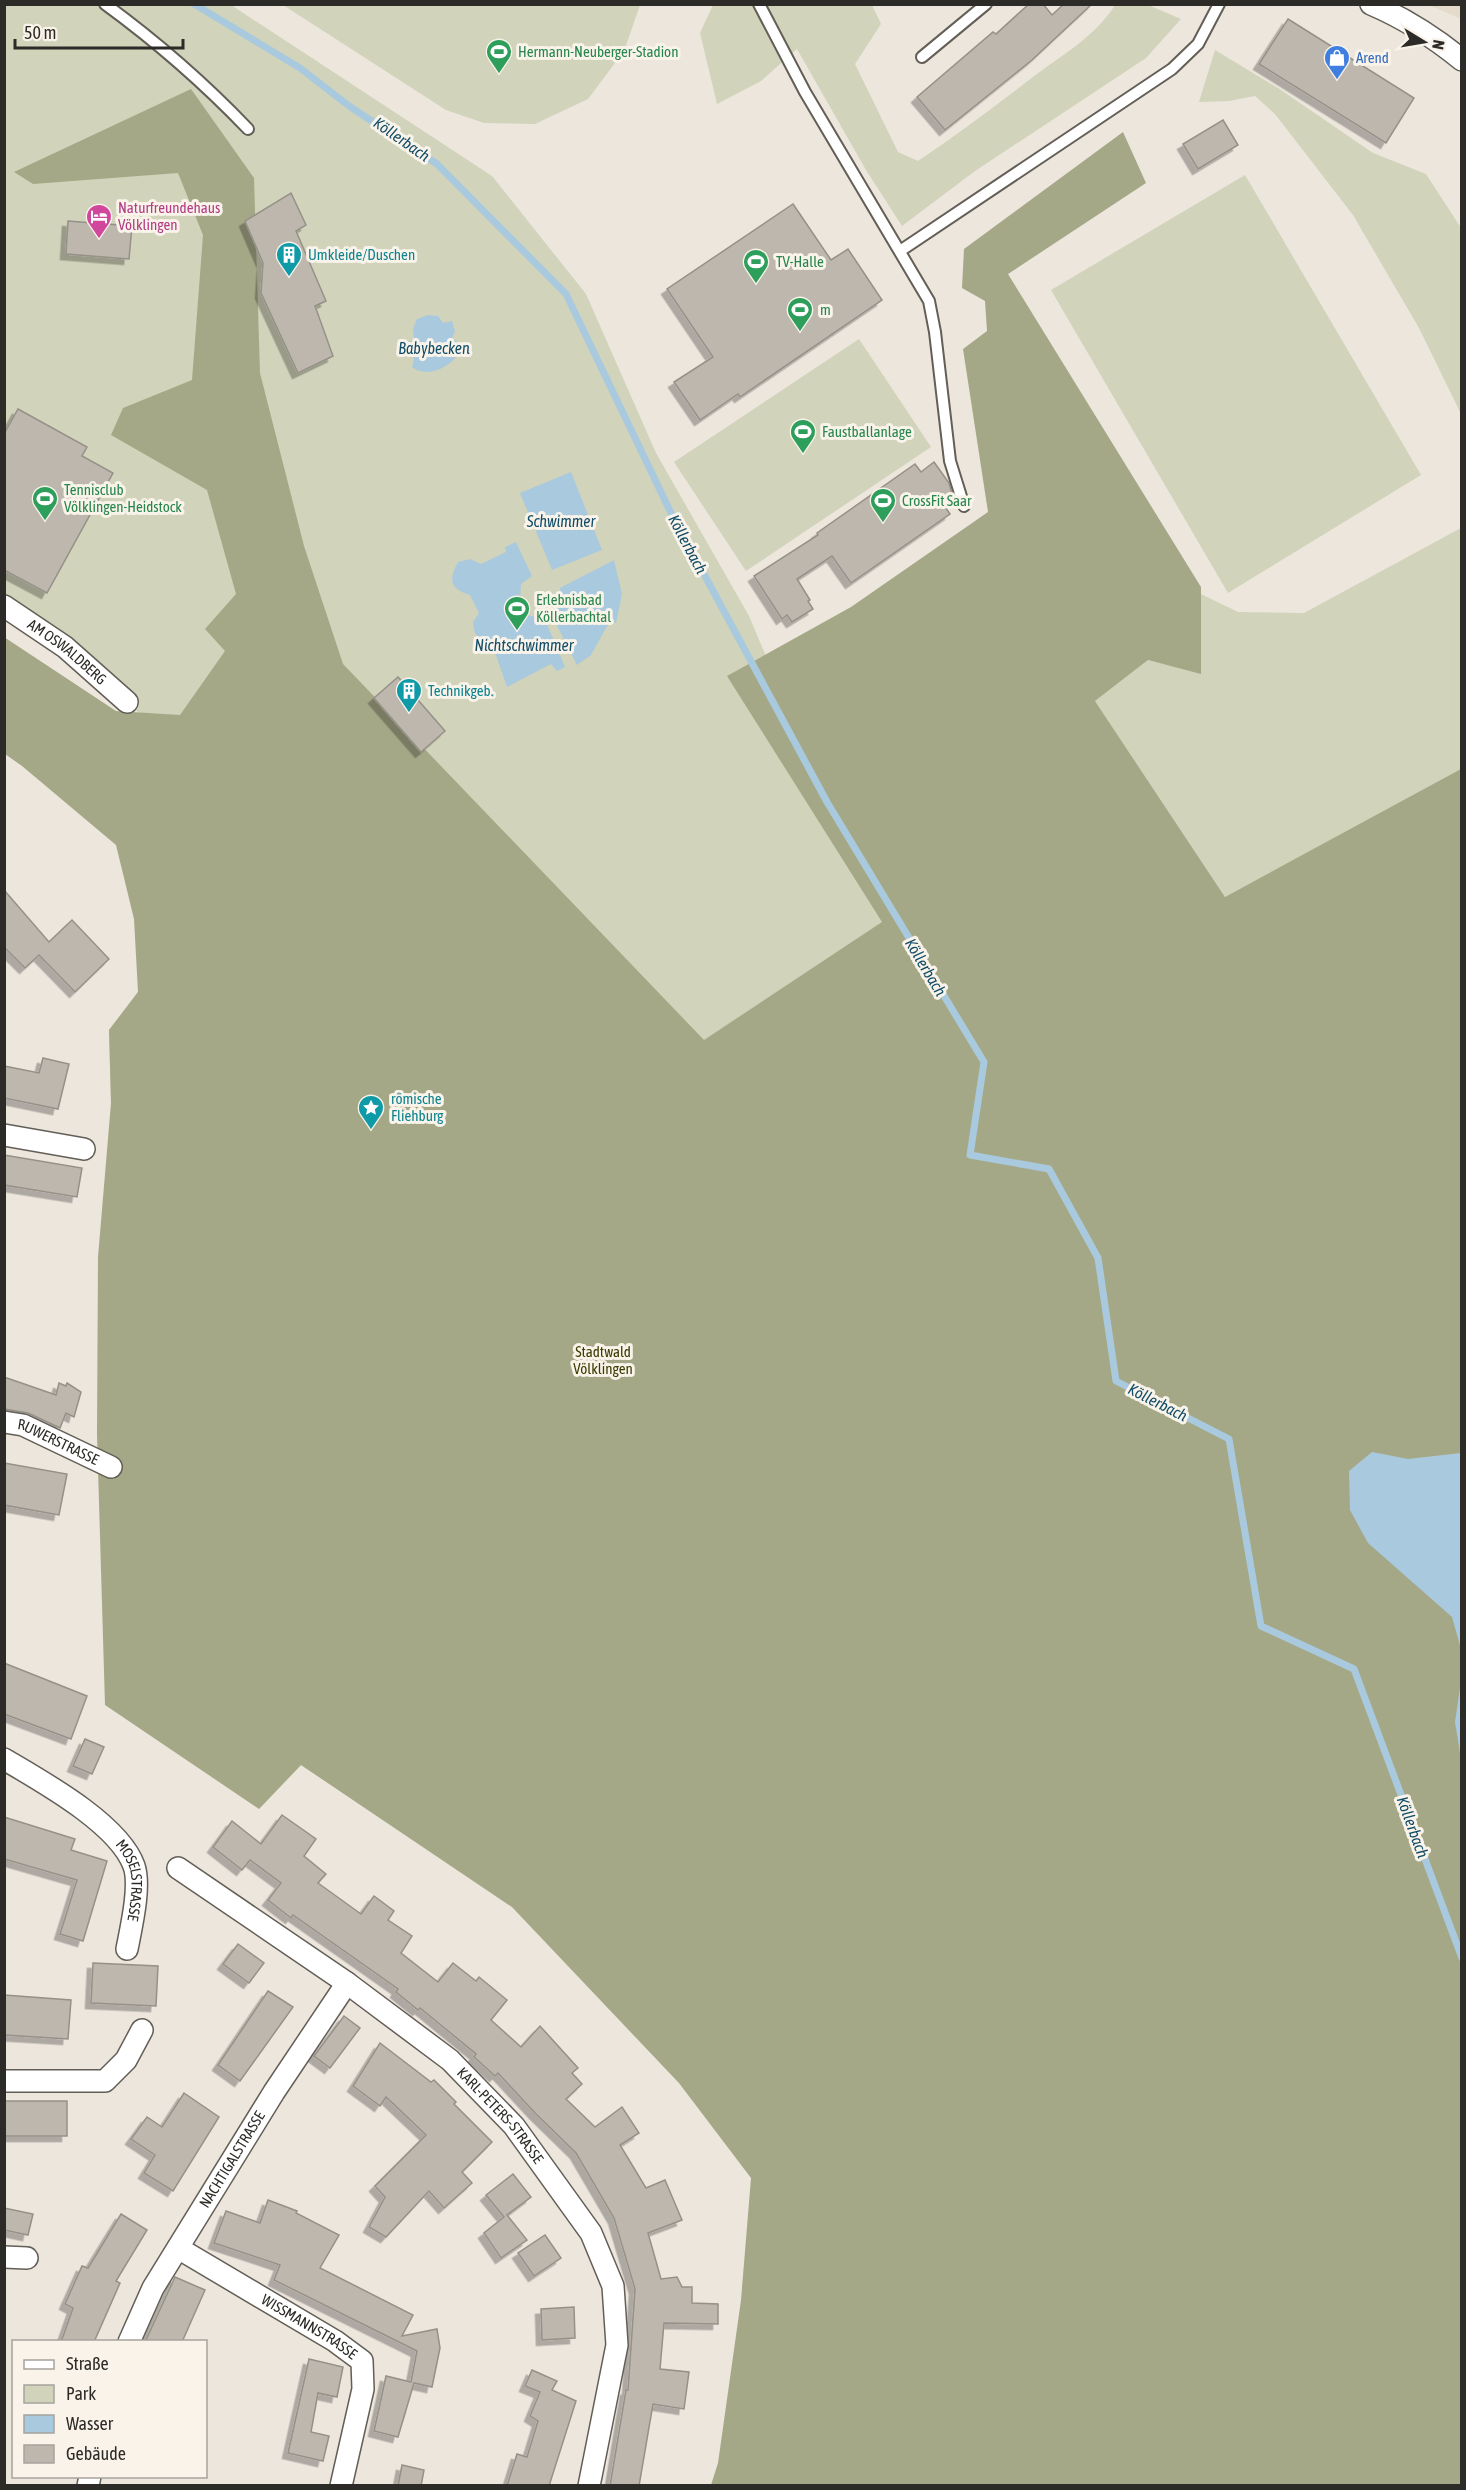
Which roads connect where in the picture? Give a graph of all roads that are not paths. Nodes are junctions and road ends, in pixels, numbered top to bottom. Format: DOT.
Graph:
graph roads {
  1 [pos="105,4"];
  2 [pos="759,4"];
  3 [pos="986,4"];
  4 [pos="1219,4"];
  5 [pos="1371,4"];
  6 [pos="922,57"];
  7 [pos="1461,60"];
  8 [pos="249,129"];
  9 [pos="900,251"];
  10 [pos="964,506"];
  11 [pos="4,606"];
  12 [pos="127,702"];
  13 [pos="4,1135"];
  14 [pos="84,1149"];
  15 [pos="4,1422"];
  16 [pos="111,1467"];
  17 [pos="4,1760"];
  18 [pos="178,1868"];
  19 [pos="128,1948"];
  20 [pos="347,1983"];
  21 [pos="142,2030"];
  22 [pos="4,2081"];
  23 [pos="178,2248"];
  24 [pos="4,2257"];
  25 [pos="27,2258"];
  26 [pos="130,2340"];
  27 [pos="341,2486"];
  28 [pos="589,2486"];
  1 -- 8 [label="lane"];
  2 -- 9 [label="lane"];
  3 -- 6 [label="lane"];
  4 -- 9 [label="lane"];
  5 -- 7 [label="street"];
  9 -- 10 [label="lane"];
  11 -- 12 [label="street, AM OSWALDBERG"];
  13 -- 14 [label="street"];
  15 -- 16 [label="street, RUWERSTRASSE"];
  17 -- 19 [label="street, MOSELSTRASSE"];
  18 -- 20 [label="street, KARL-PETERS-STRASSE"];
  20 -- 23 [label="street, NACHTIGALSTRASSE"];
  20 -- 28 [label="street, KARL-PETERS-STRASSE"];
  21 -- 22 [label="street"];
  23 -- 26 [label="street, NACHTIGALSTRASSE"];
  23 -- 27 [label="street, WISSMANNSTRASSE"];
  24 -- 25 [label="street"];
}
